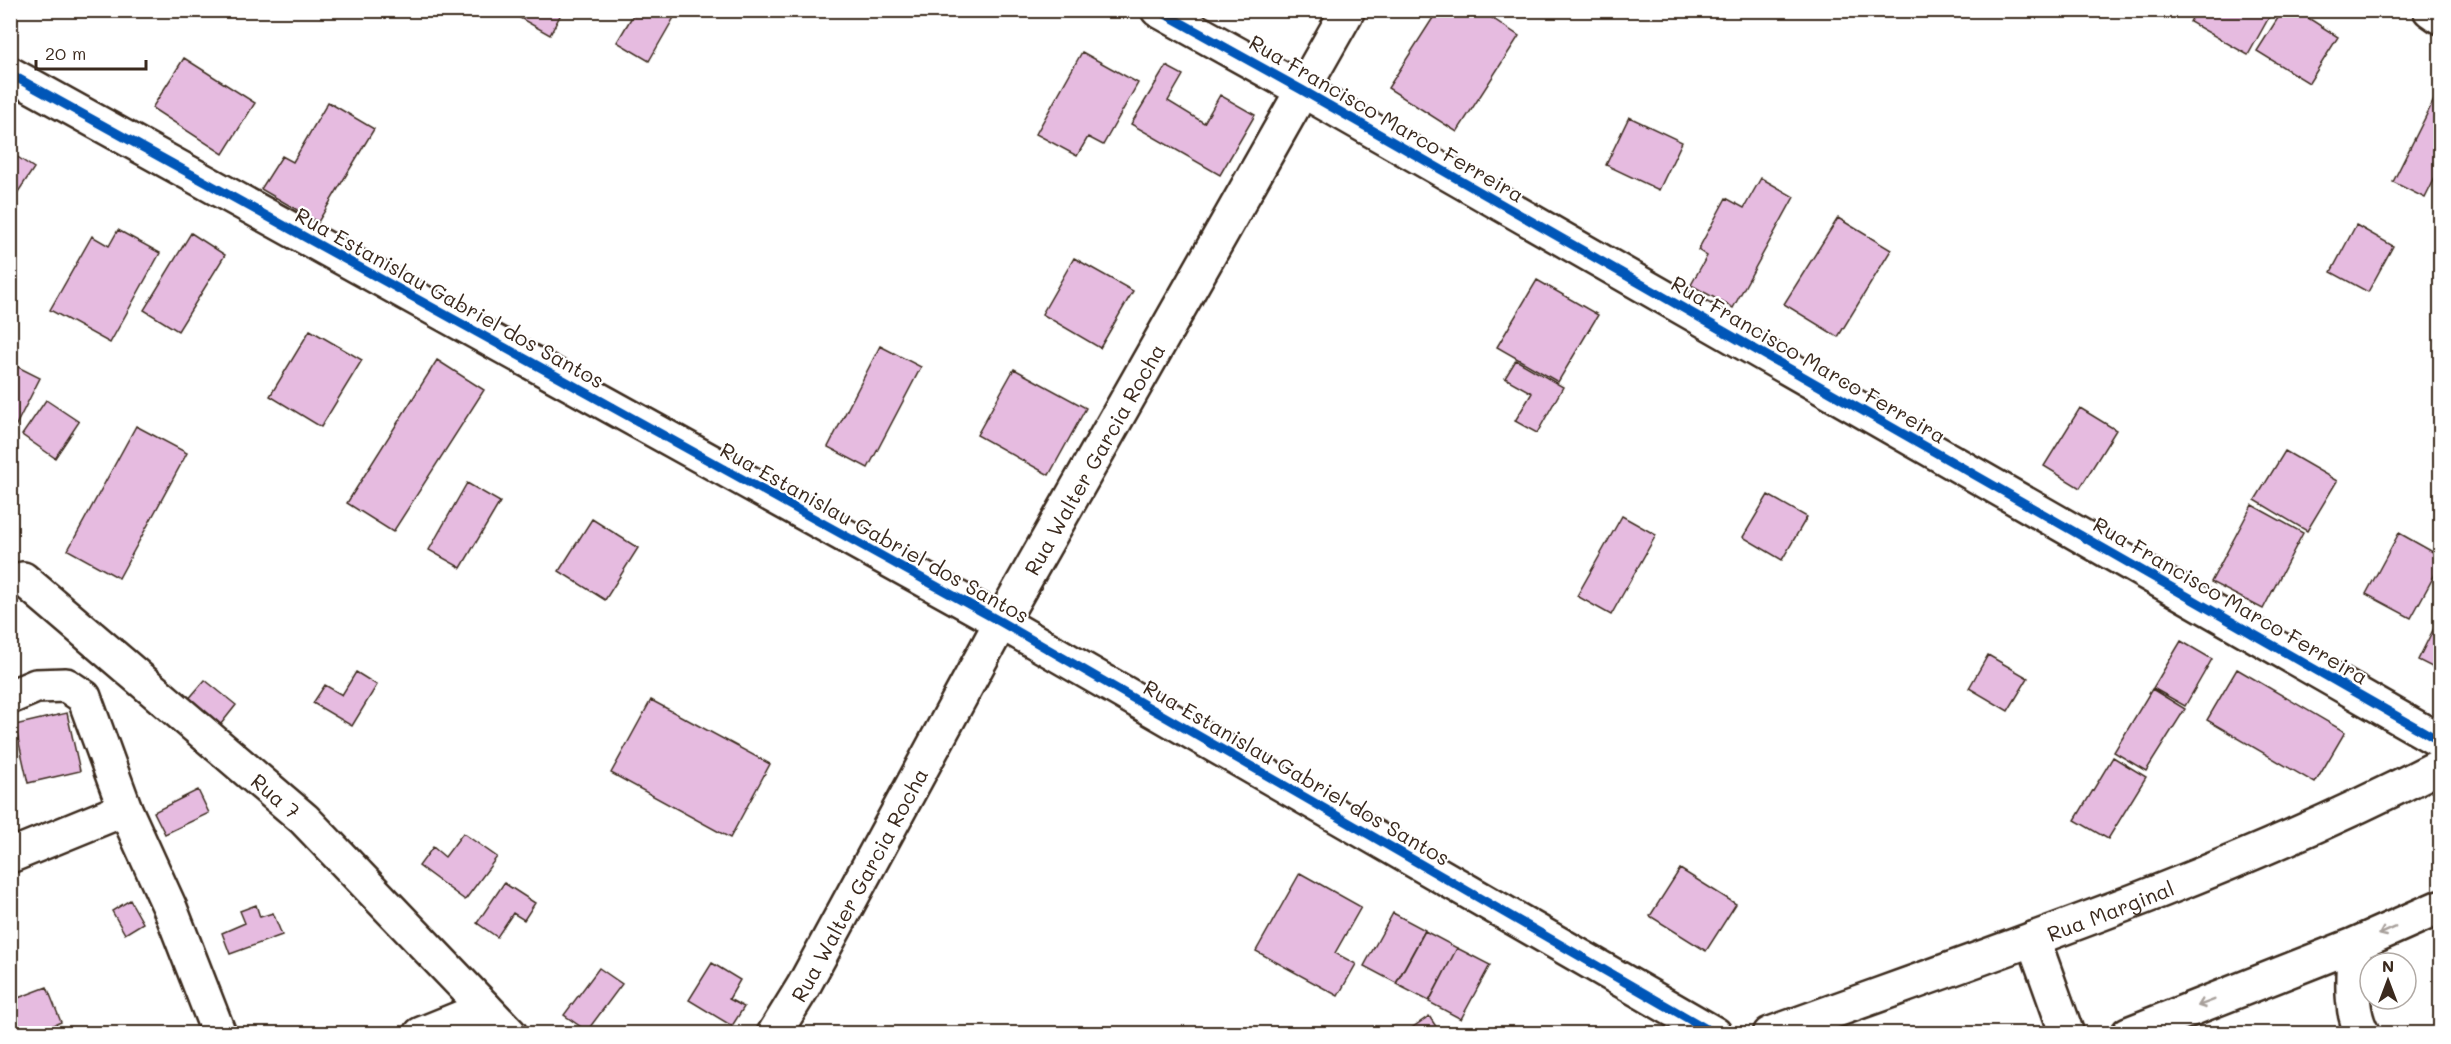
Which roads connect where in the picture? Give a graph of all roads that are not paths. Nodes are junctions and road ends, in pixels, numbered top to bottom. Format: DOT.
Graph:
graph roads {
  1 [pos="1158,10"];
  2 [pos="1348,10"];
  3 [pos="2430,10"];
  4 [pos="2440,16"];
  5 [pos="10,74"];
  6 [pos="1302,90"];
  7 [pos="23,579"];
  8 [pos="1000,622"];
  9 [pos="10,697"];
  10 [pos="2440,741"];
  11 [pos="2440,766"];
  12 [pos="125,809"];
  13 [pos="10,856"];
  14 [pos="2440,908"];
  15 [pos="2033,939"];
  16 [pos="2354,945"];
  17 [pos="484,1008"];
  18 [pos="219,1034"];
  19 [pos="421,1034"];
  20 [pos="510,1034"];
  21 [pos="774,1034"];
  22 [pos="1714,1034"];
  23 [pos="1770,1034"];
  24 [pos="2067,1034"];
  25 [pos="2128,1034"];
  26 [pos="2363,1034"];
  1 -- 6 [label="street, Rua Francisco Marco Ferreira"];
  2 -- 6 [label="street, Rua Walter Garcia Rocha"];
  3 -- 4 [label="street"];
  5 -- 8 [label="street, Rua Estanislau Gabriel dos Santos"];
  6 -- 8 [label="street, Rua Walter Garcia Rocha"];
  6 -- 10 [label="street, Rua Francisco Marco Ferreira"];
  7 -- 17 [label="street, Rua 7"];
  8 -- 21 [label="street, Rua Walter Garcia Rocha"];
  8 -- 22 [label="street, Rua Estanislau Gabriel dos Santos"];
  9 -- 12 [label="street"];
  11 -- 15 [label="street, Rua Marginal"];
  12 -- 13 [label="street"];
  12 -- 18 [label="street"];
  14 -- 16 [label="street, one-way"];
  15 -- 23 [label="street, Rua Marginal"];
  15 -- 24 [label="street"];
  16 -- 25 [label="street, one-way"];
  16 -- 26 [label="street"];
  17 -- 19 [label="street"];
  17 -- 20 [label="street, Rua 7"];
}
